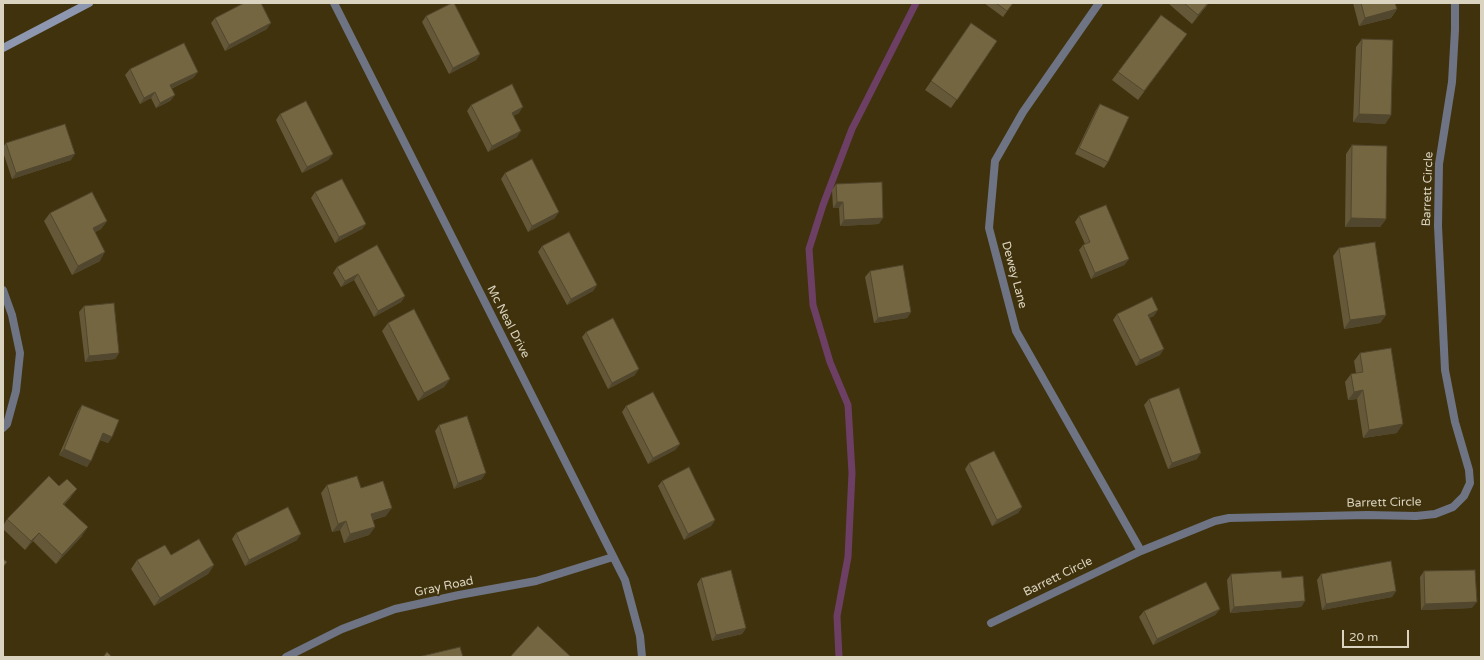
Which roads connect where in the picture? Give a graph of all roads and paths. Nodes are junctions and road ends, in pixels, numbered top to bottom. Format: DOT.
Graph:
graph roads {
  1 [pos="89,3"];
  2 [pos="334,3"];
  3 [pos="1099,3"];
  4 [pos="1455,3"];
  5 [pos="3,48"];
  6 [pos="3,290"];
  7 [pos="3,428"];
  8 [pos="1141,550"];
  9 [pos="613,557"];
  10 [pos="991,623"];
  11 [pos="286,657"];
  12 [pos="642,657"];
  1 -- 5 [label="street"];
  2 -- 9 [label="street, Mc Neal Drive"];
  3 -- 8 [label="street, Dewey Lane"];
  4 -- 8 [label="street, Barrett Circle"];
  6 -- 7 [label="street"];
  8 -- 10 [label="street, Barrett Circle"];
  9 -- 11 [label="street, Gray Road"];
  9 -- 12 [label="street, Mc Neal Drive"];
}
